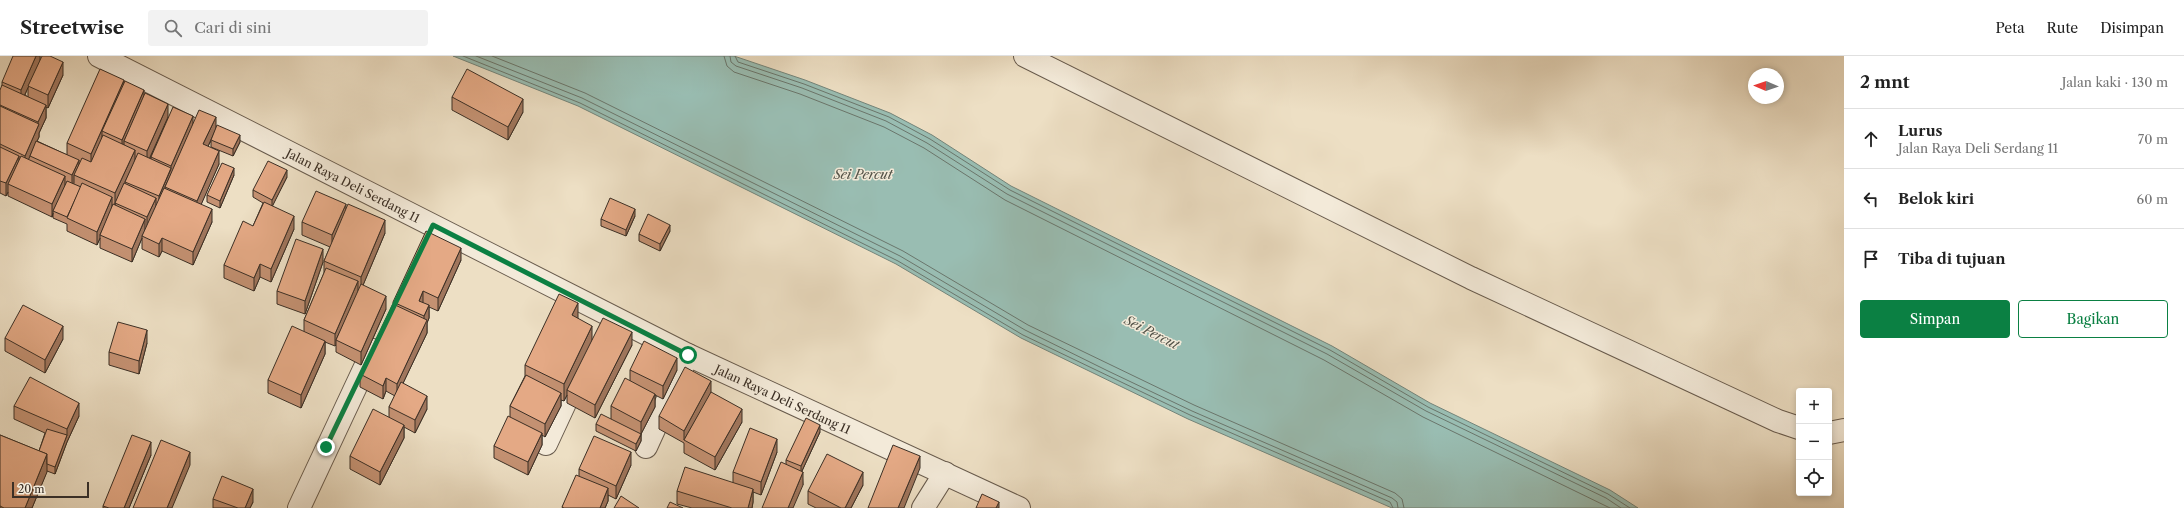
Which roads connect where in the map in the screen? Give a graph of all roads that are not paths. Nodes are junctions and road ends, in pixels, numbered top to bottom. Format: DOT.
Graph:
graph roads {
  1 [pos="99,56"];
  2 [pos="1026,56"];
  3 [pos="433,225"];
  4 [pos="422,246"];
  5 [pos="381,332"];
  6 [pos="688,355"];
  7 [pos="586,358"];
  8 [pos="1796,427"];
  9 [pos="1844,430"];
  10 [pos="1832,432"];
  11 [pos="546,444"];
  12 [pos="646,447"];
  13 [pos="945,473"];
  14 [pos="299,508"];
  15 [pos="923,508"];
  16 [pos="1019,508"];
  1 -- 3 [label="street, Jalan Raya Deli Serdang 11"];
  2 -- 8 [label="street"];
  3 -- 4 [label="street"];
  3 -- 6 [label="street, Jalan Raya Deli Serdang 11"];
  5 -- 14 [label="street"];
  6 -- 12 [label="street"];
  6 -- 13 [label="street, Jalan Raya Deli Serdang 11"];
  7 -- 11 [label="street"];
  9 -- 10 [label="street"];
  13 -- 15 [label="street"];
  13 -- 16 [label="street, Jalan Raya Deli Serdang 11"];
}
